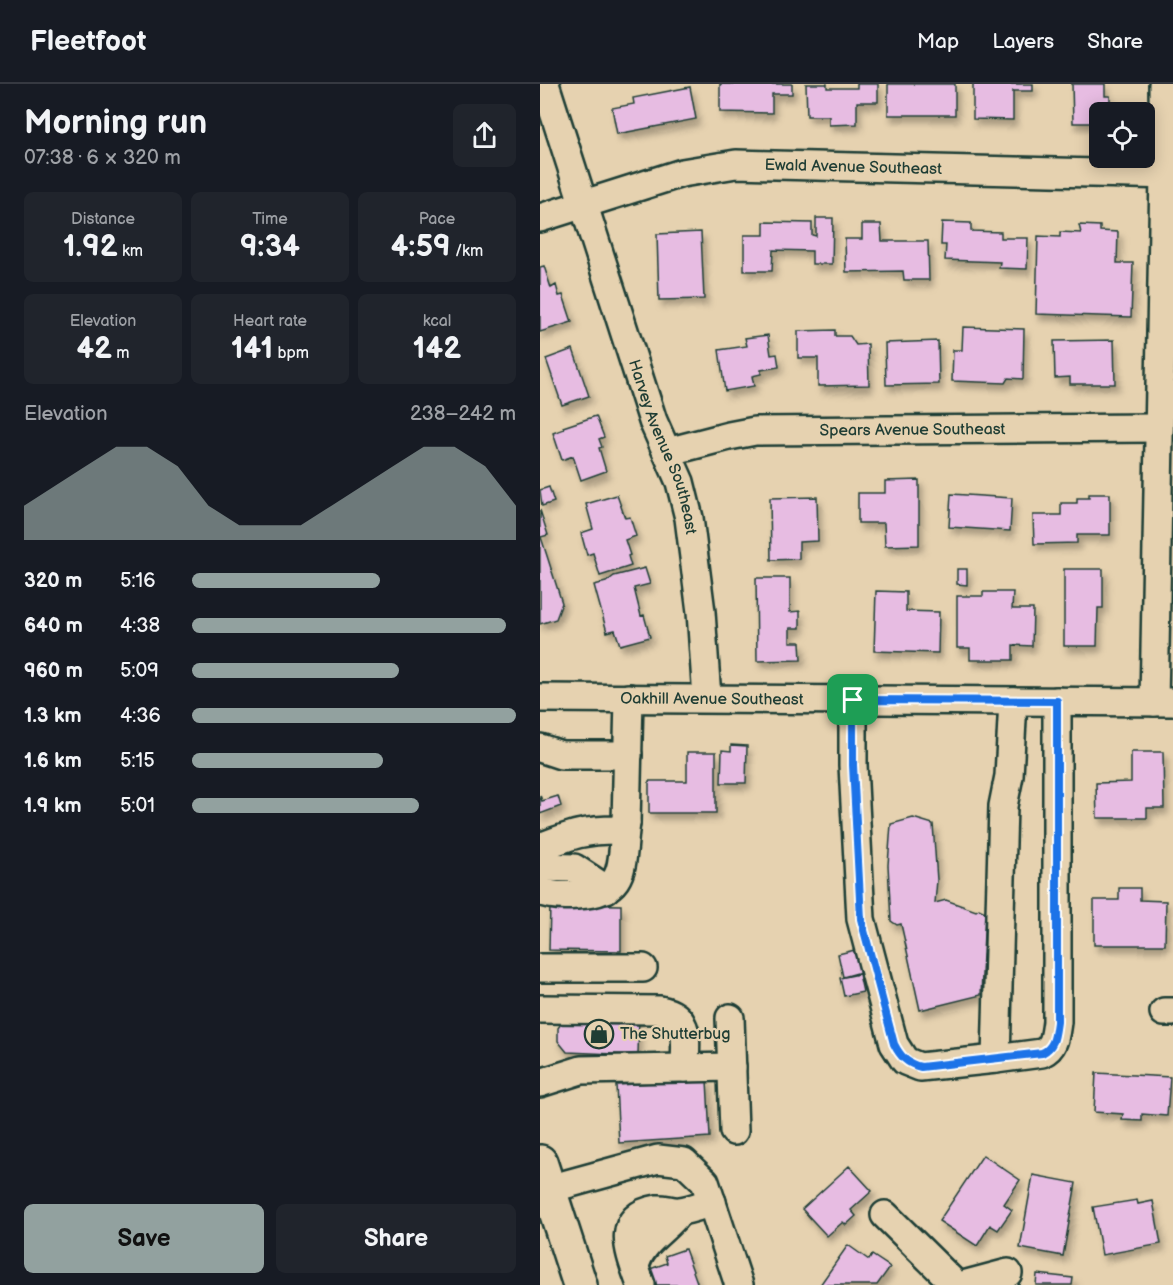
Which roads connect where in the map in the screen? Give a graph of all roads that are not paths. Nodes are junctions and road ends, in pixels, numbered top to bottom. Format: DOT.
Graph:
graph roads {
  1 [pos="545,84"];
  2 [pos="1163,84"];
  3 [pos="1169,175"];
  4 [pos="582,203"];
  5 [pos="540,218"];
  6 [pos="1159,428"];
  7 [pos="667,452"];
  8 [pos="540,698"];
  9 [pos="629,699"];
  10 [pos="706,699"];
  11 [pos="853,700"];
  12 [pos="1013,701"];
  13 [pos="1057,701"];
  14 [pos="1163,702"];
  15 [pos="540,748"];
  16 [pos="628,755"];
  17 [pos="626,823"];
  18 [pos="540,847"];
  19 [pos="540,867"];
  20 [pos="606,889"];
  21 [pos="540,891"];
  22 [pos="540,968"];
  23 [pos="643,968"];
  24 [pos="540,1009"];
  25 [pos="730,1018"];
  26 [pos="996,1059"];
  27 [pos="732,1067"];
  28 [pos="685,1068"];
  29 [pos="540,1083"];
  30 [pos="734,1131"];
  31 [pos="543,1177"];
  32 [pos="712,1202"];
  33 [pos="885,1215"];
  34 [pos="1008,1273"];
  35 [pos="638,1276"];
  36 [pos="580,1285"];
  37 [pos="739,1285"];
  38 [pos="956,1285"];
  39 [pos="963,1285"];
  1 -- 4 [label="street, Harvey Avenue Southeast"];
  2 -- 3 [label="street"];
  3 -- 4 [label="street, Ewald Avenue Southeast"];
  3 -- 6 [label="street"];
  4 -- 5 [label="street, Ewald Avenue Southeast"];
  4 -- 7 [label="street, Harvey Avenue Southeast"];
  6 -- 7 [label="street, Spears Avenue Southeast"];
  6 -- 14 [label="street"];
  7 -- 10 [label="street, Harvey Avenue Southeast"];
  8 -- 9 [label="street, Oakhill Avenue Southeast"];
  9 -- 10 [label="street, Oakhill Avenue Southeast"];
  9 -- 16 [label="street"];
  10 -- 11 [label="street, Oakhill Avenue Southeast"];
  11 -- 12 [label="street, Oakhill Avenue Southeast"];
  11 -- 26 [label="street"];
  12 -- 13 [label="street, Oakhill Avenue Southeast"];
  12 -- 26 [label="street"];
  13 -- 14 [label="street, Oakhill Avenue Southeast"];
  13 -- 26 [label="street"];
  15 -- 16 [label="street"];
  16 -- 17 [label="street"];
  17 -- 18 [label="street"];
  17 -- 20 [label="street"];
  19 -- 20 [label="street"];
  20 -- 21 [label="street"];
  22 -- 23 [label="street"];
  24 -- 28 [label="street"];
  25 -- 27 [label="street"];
  27 -- 28 [label="street"];
  27 -- 30 [label="street"];
  28 -- 29 [label="street"];
  31 -- 32 [label="street"];
  31 -- 36 [label="main road"];
  32 -- 35 [label="street"];
  32 -- 37 [label="street"];
  33 -- 38 [label="street"];
  34 -- 39 [label="street"];
}
